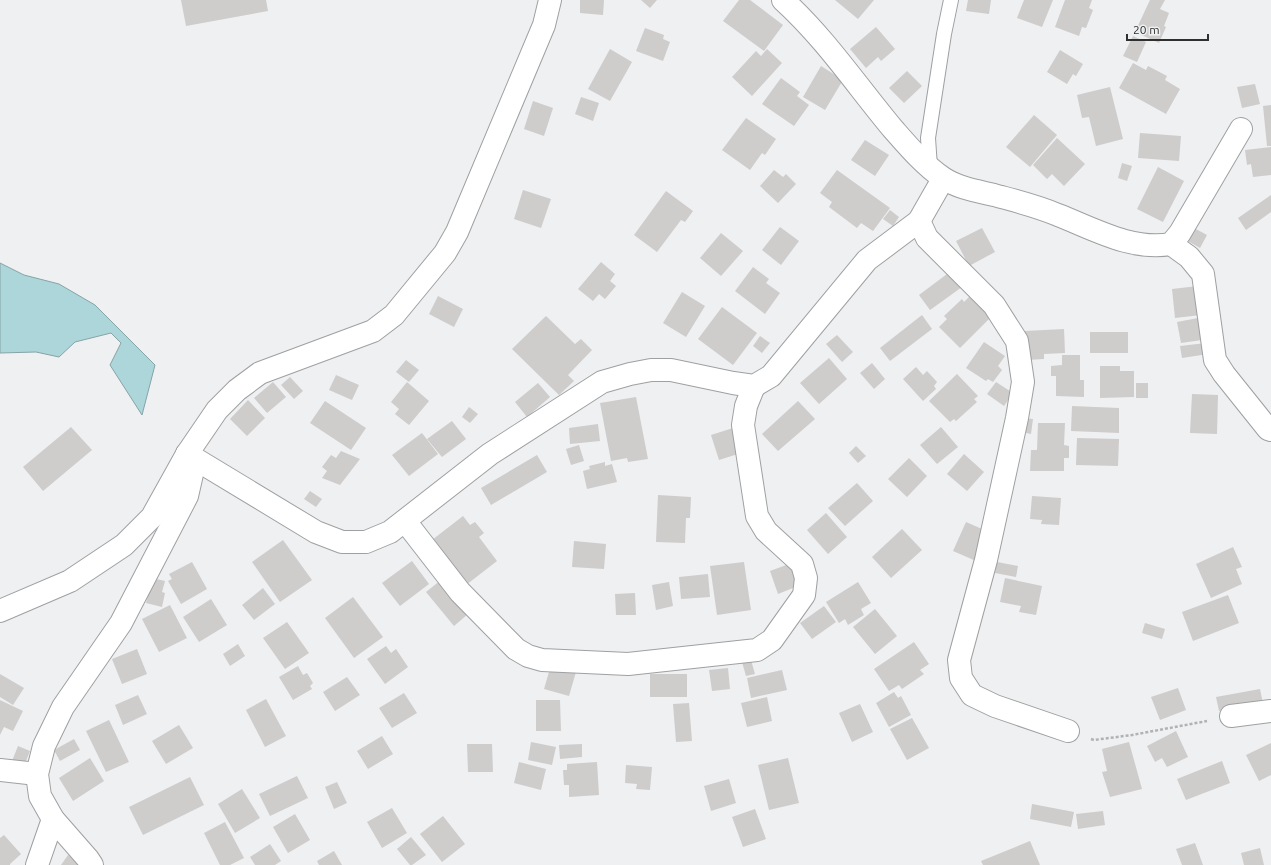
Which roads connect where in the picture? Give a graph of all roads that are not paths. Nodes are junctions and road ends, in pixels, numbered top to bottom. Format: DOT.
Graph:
graph roads {
  1 [pos="550,0"];
  2 [pos="783,0"];
  3 [pos="951,0"];
  4 [pos="1241,129"];
  5 [pos="936,173"];
  6 [pos="919,221"];
  7 [pos="1171,244"];
  8 [pos="754,386"];
  9 [pos="1271,430"];
  10 [pos="187,454"];
  11 [pos="405,521"];
  12 [pos="0,610"];
  13 [pos="1271,711"];
  14 [pos="1231,716"];
  15 [pos="1068,731"];
  16 [pos="0,770"];
  17 [pos="37,774"];
  18 [pos="53,819"];
  19 [pos="37,865"];
  20 [pos="92,865"];
  1 -- 10 [label="street"];
  2 -- 5 [label="street"];
  3 -- 5 [label="lane"];
  4 -- 7 [label="street"];
  5 -- 6 [label="street"];
  5 -- 7 [label="street"];
  6 -- 8 [label="street"];
  6 -- 15 [label="street"];
  7 -- 9 [label="street"];
  8 -- 11 [label="street"];
  8 -- 11 [label="street"];
  10 -- 11 [label="street"];
  10 -- 12 [label="street"];
  10 -- 17 [label="street"];
  13 -- 14 [label="street"];
  16 -- 17 [label="street"];
  17 -- 18 [label="street"];
  18 -- 19 [label="street"];
  18 -- 20 [label="street"];
}
